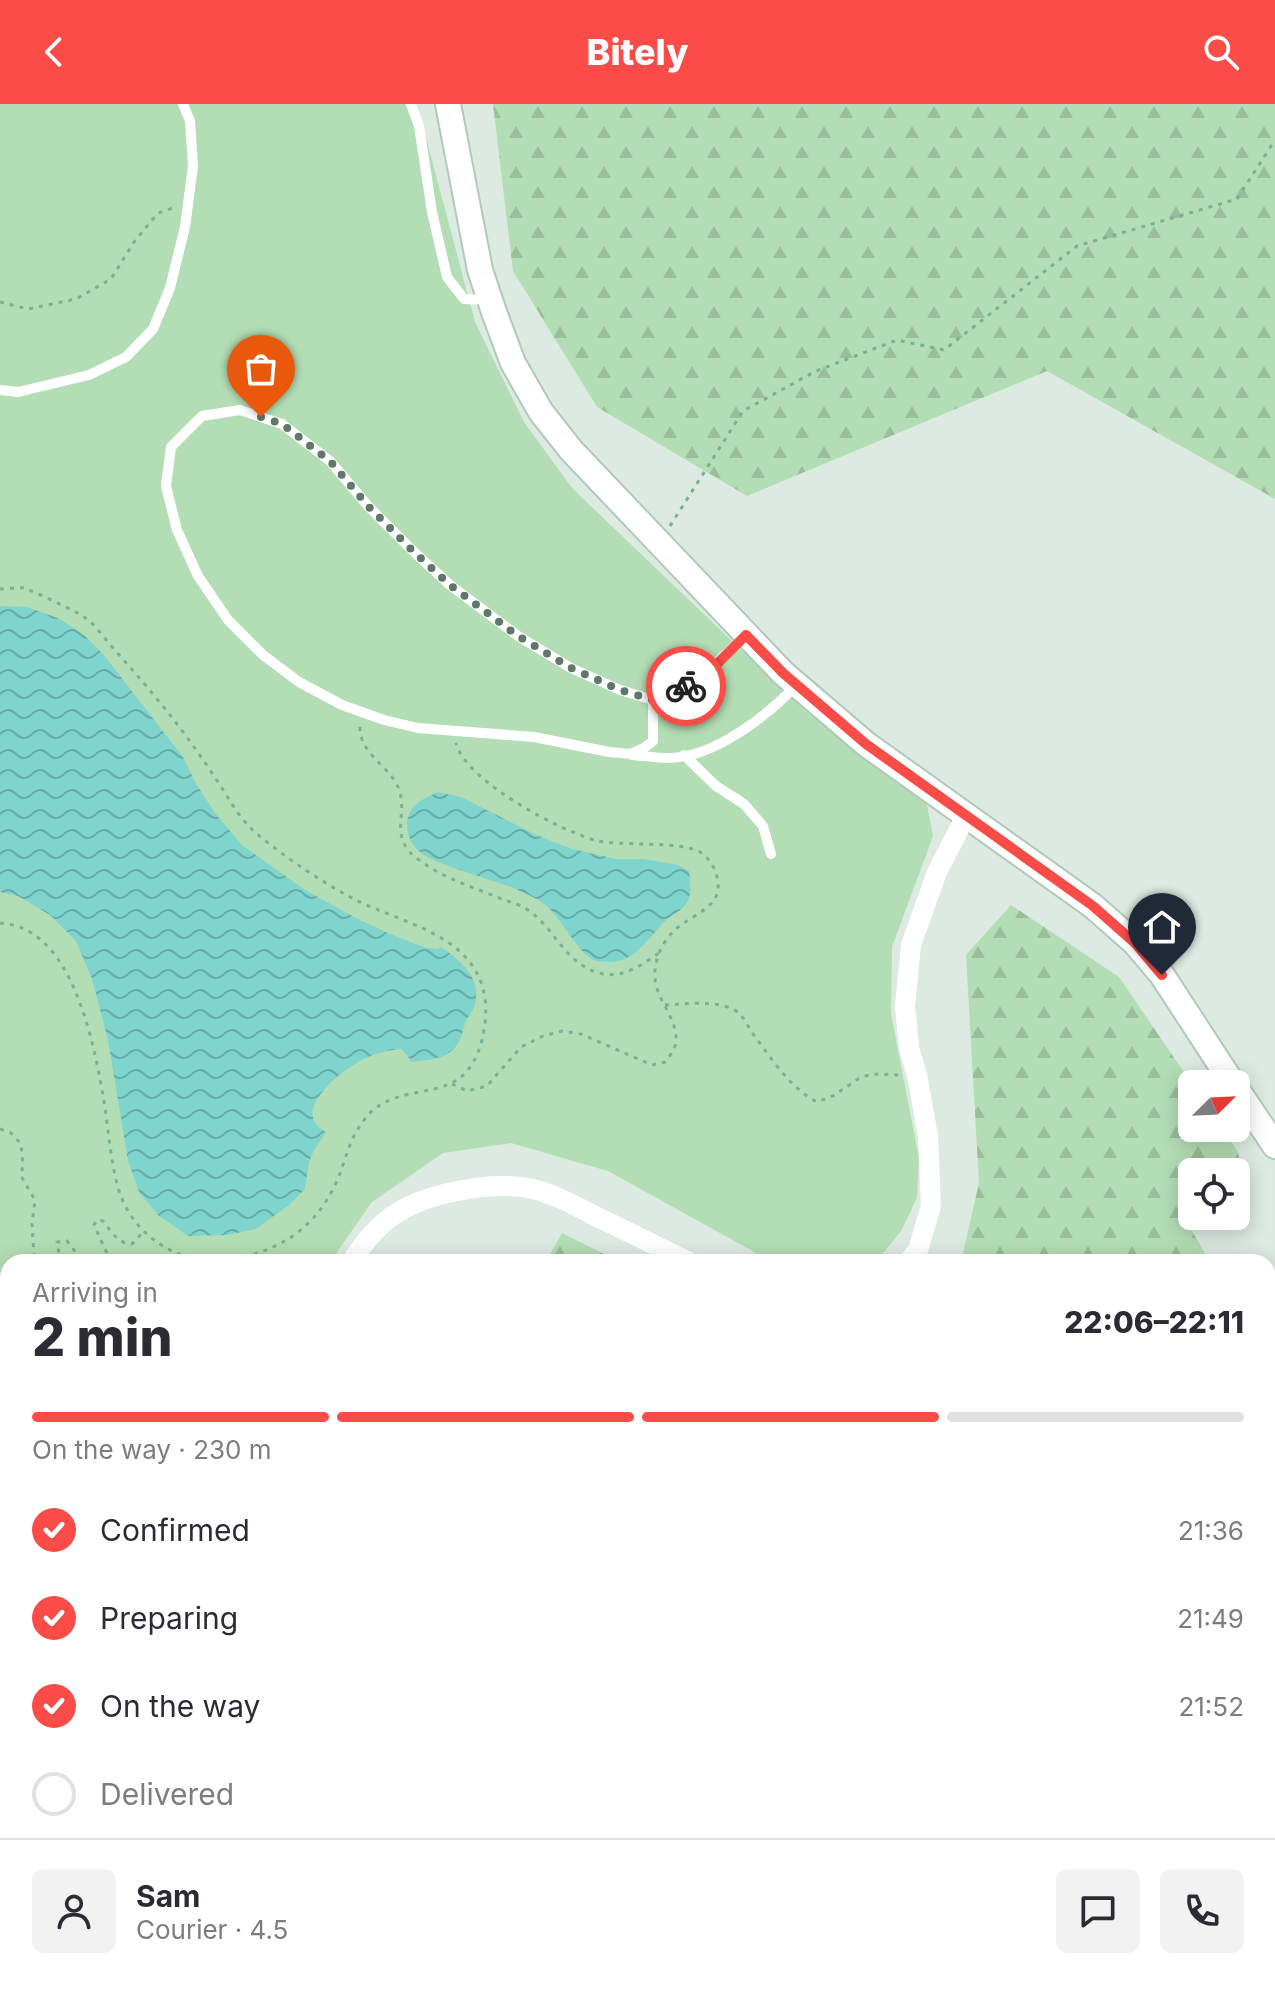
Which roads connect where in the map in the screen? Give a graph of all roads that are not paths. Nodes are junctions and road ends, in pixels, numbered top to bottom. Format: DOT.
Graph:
graph roads {
  1 [pos="183,104"];
  2 [pos="411,104"];
  3 [pos="448,104"];
  4 [pos="490,300"];
  5 [pos="0,390"];
  6 [pos="746,635"];
  7 [pos="797,684"];
  8 [pos="653,700"];
  9 [pos="630,754"];
  10 [pos="684,755"];
  11 [pos="966,816"];
  12 [pos="771,854"];
  13 [pos="1224,1070"];
  14 [pos="1250,1108"];
  15 [pos="1275,1146"];
  16 [pos="356,1254"];
  17 [pos="673,1254"];
  18 [pos="915,1254"];
  1 -- 5 [label="lane"];
  2 -- 4 [label="lane"];
  3 -- 4 [label="main road"];
  4 -- 6 [label="main road"];
  6 -- 7 [label="main road"];
  6 -- 8 [label="lane"];
  7 -- 10 [label="lane"];
  7 -- 11 [label="main road"];
  8 -- 9 [label="lane"];
  8 -- 9 [label="lane"];
  9 -- 10 [label="lane"];
  10 -- 12 [label="lane"];
  11 -- 13 [label="main road"];
  11 -- 18 [label="street"];
  14 -- 15 [label="main road"];
  16 -- 17 [label="street"];
}
